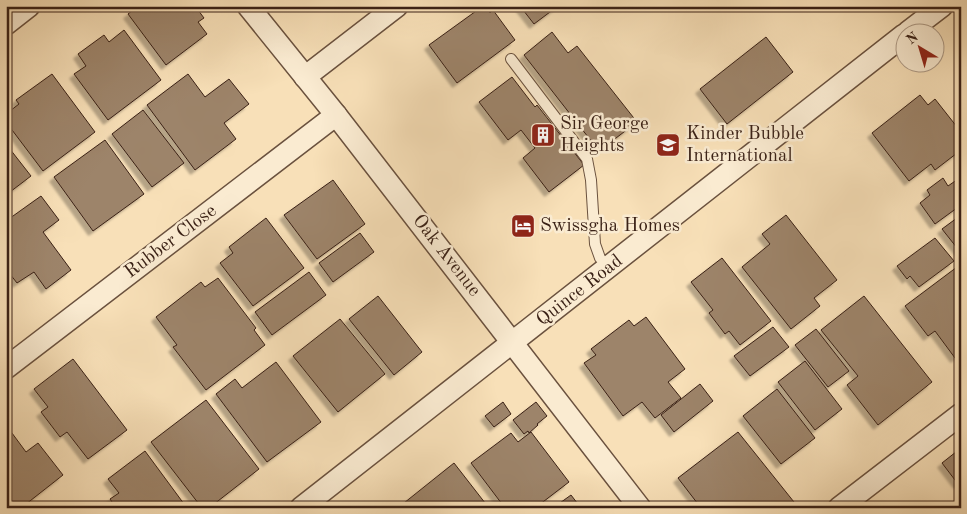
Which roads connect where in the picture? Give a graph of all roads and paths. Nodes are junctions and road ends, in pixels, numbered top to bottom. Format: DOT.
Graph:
graph roads {
  1 [pos="29,6"];
  2 [pos="248,6"];
  3 [pos="397,6"];
  4 [pos="942,6"];
  5 [pos="921,22"];
  6 [pos="6,24"];
  7 [pos="894,43"];
  8 [pos="511,59"];
  9 [pos="305,77"];
  10 [pos="336,115"];
  11 [pos="608,268"];
  12 [pos="513,343"];
  13 [pos="6,368"];
  14 [pos="961,414"];
  15 [pos="301,508"];
  16 [pos="640,508"];
  17 [pos="839,508"];
  1 -- 6 [label="street"];
  2 -- 9 [label="street, Oak Avenue"];
  3 -- 9 [label="street"];
  4 -- 5 [label="street"];
  7 -- 11 [label="street, Quince Road"];
  8 -- 11 [label="lane"];
  9 -- 10 [label="street, Oak Avenue"];
  10 -- 12 [label="street, Oak Avenue"];
  10 -- 13 [label="street, Rubber Close"];
  11 -- 12 [label="street, Quince Road"];
  12 -- 15 [label="street, Quince Road"];
  12 -- 16 [label="street, Oak Avenue"];
  14 -- 17 [label="street"];
}
